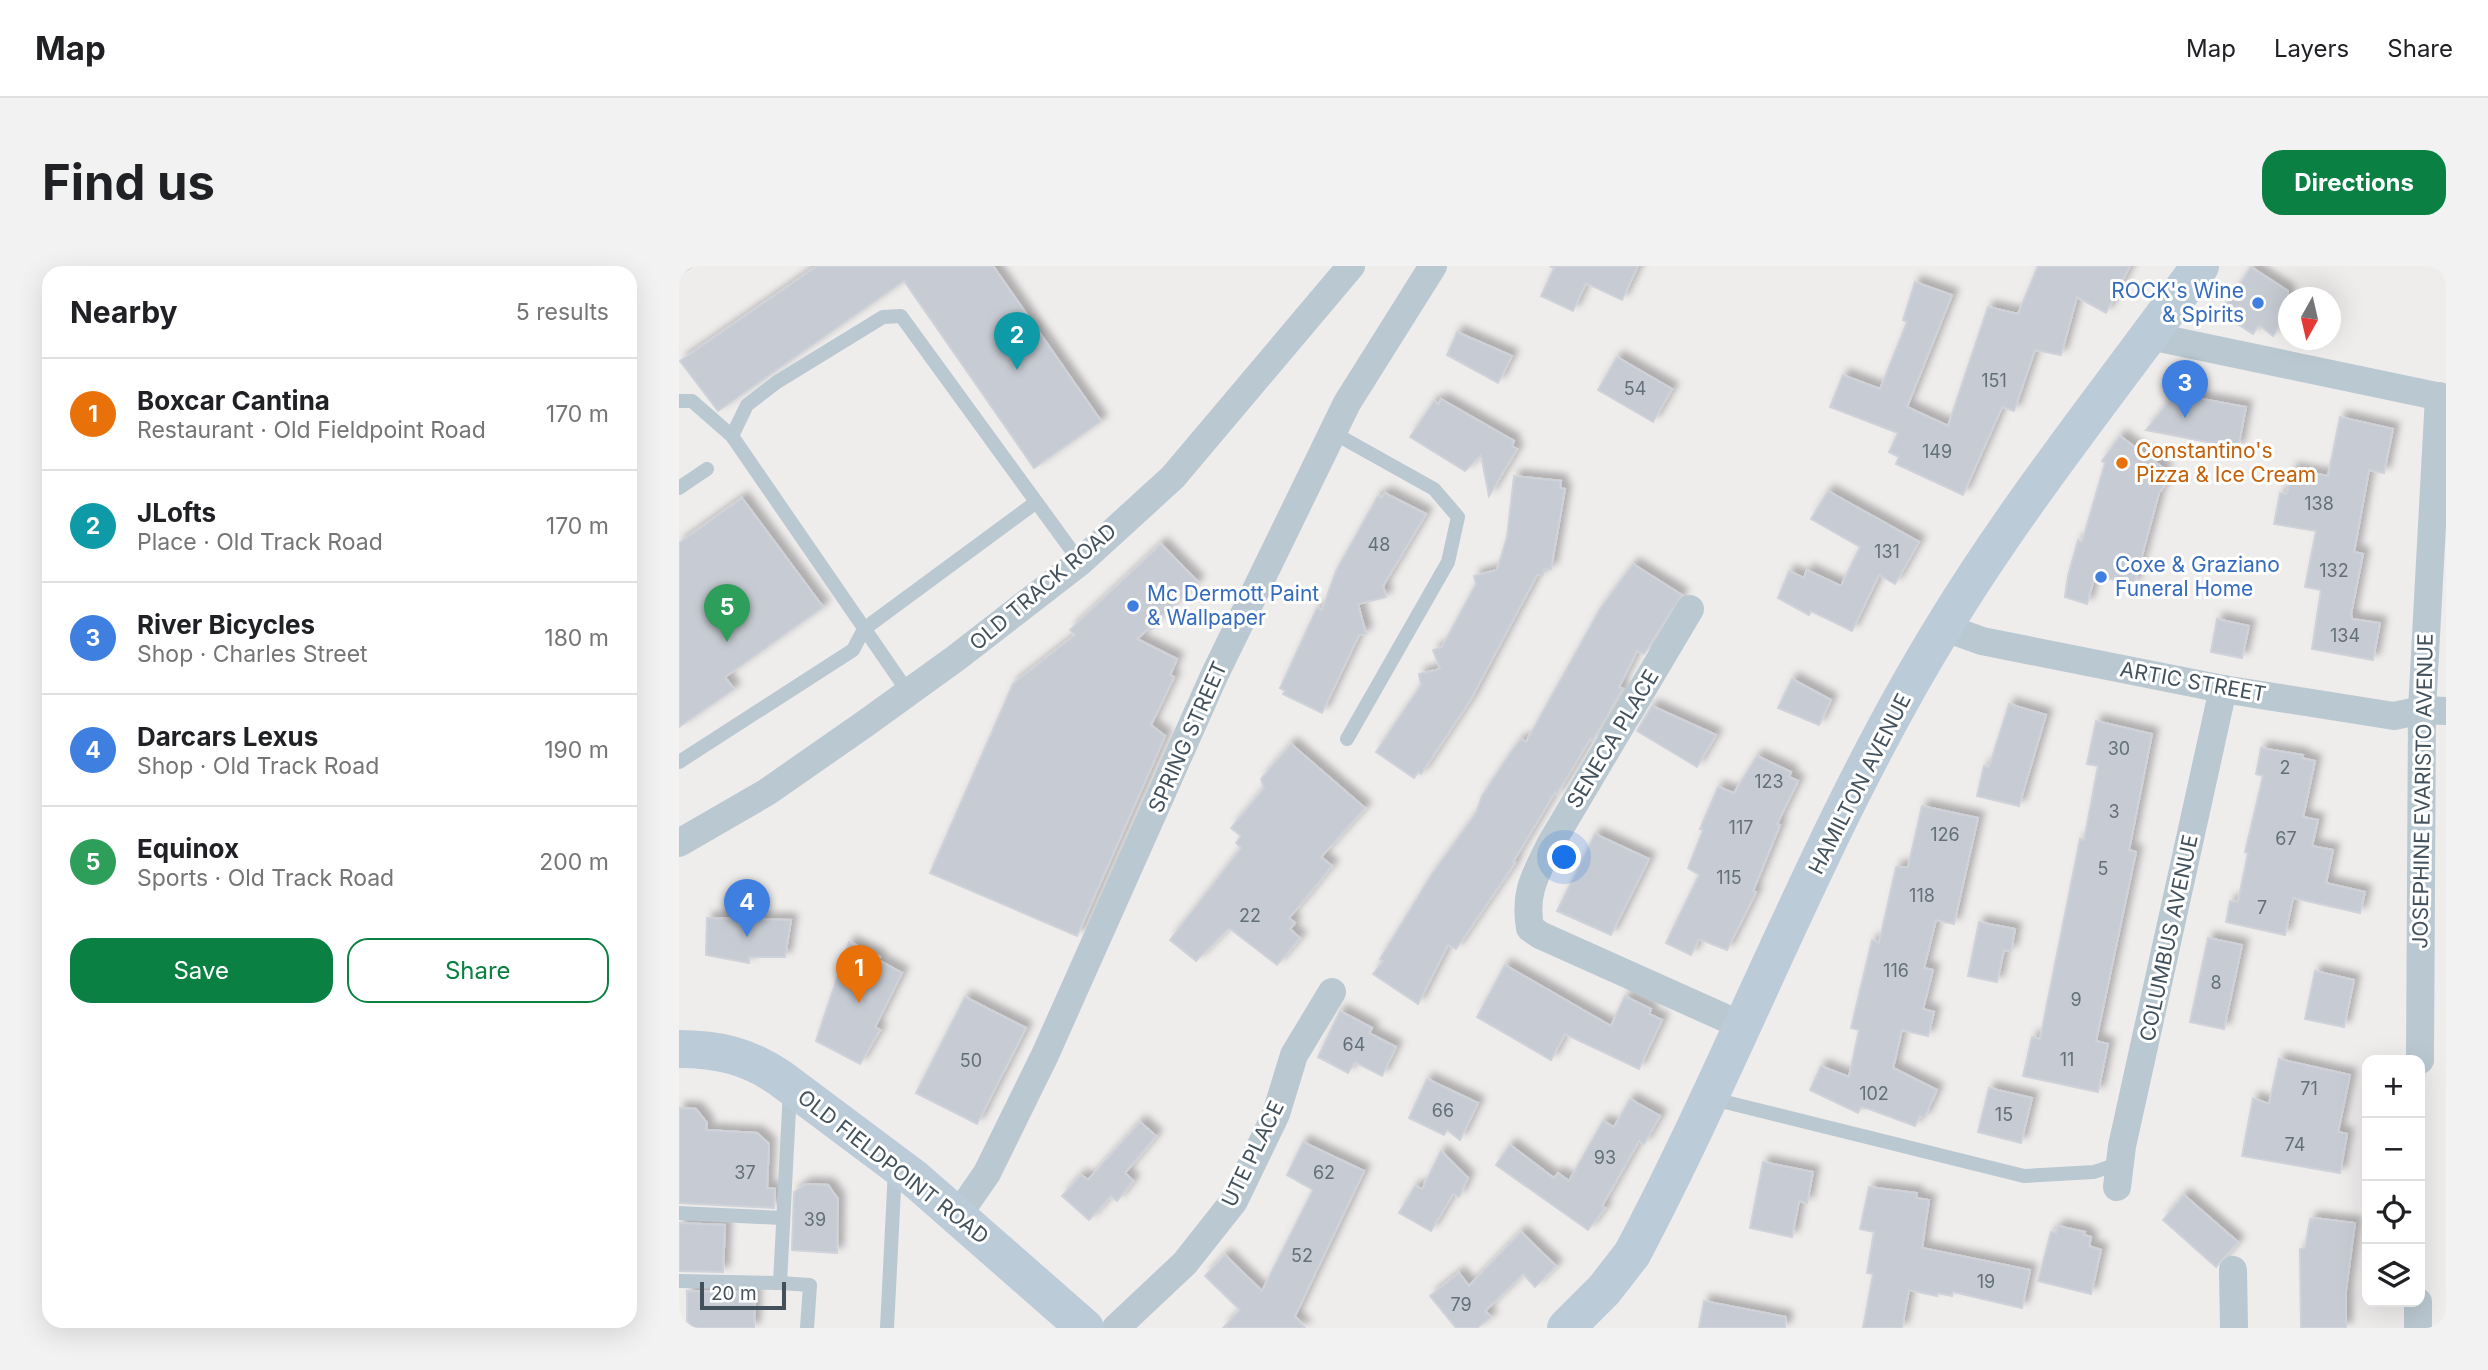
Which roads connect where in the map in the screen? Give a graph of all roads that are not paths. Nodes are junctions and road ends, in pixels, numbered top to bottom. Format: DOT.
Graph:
graph roads {
  1 [pos="1351,266"];
  2 [pos="1433,266"];
  3 [pos="2200,266"];
  4 [pos="2150,336"];
  5 [pos="2442,397"];
  6 [pos="679,401"];
  7 [pos="1332,432"];
  8 [pos="732,436"];
  9 [pos="707,468"];
  10 [pos="679,488"];
  11 [pos="1035,503"];
  12 [pos="1080,562"];
  13 [pos="1690,609"];
  14 [pos="1943,627"];
  15 [pos="864,629"];
  16 [pos="2223,689"];
  17 [pos="908,692"];
  18 [pos="2434,711"];
  19 [pos="1347,739"];
  20 [pos="679,762"];
  21 [pos="679,844"];
  22 [pos="1332,992"];
  23 [pos="1743,1026"];
  24 [pos="679,1049"];
  25 [pos="2420,1055"];
  26 [pos="790,1085"];
  27 [pos="1708,1098"];
  28 [pos="895,1164"];
  29 [pos="2119,1175"];
  30 [pos="679,1213"];
  31 [pos="958,1215"];
  32 [pos="782,1218"];
  33 [pos="2233,1270"];
  34 [pos="679,1281"];
  35 [pos="780,1283"];
  36 [pos="2418,1307"];
  37 [pos="807,1328"];
  38 [pos="887,1328"];
  39 [pos="1085,1328"];
  40 [pos="1116,1328"];
  41 [pos="1566,1328"];
  42 [pos="2235,1328"];
  43 [pos="2418,1328"];
  1 -- 12 [label="street, OLD TRACK ROAD"];
  2 -- 7 [label="street, SPRING STREET"];
  3 -- 4 [label="main road, HAMILTON AVENUE"];
  4 -- 5 [label="street"];
  4 -- 14 [label="main road, HAMILTON AVENUE"];
  5 -- 18 [label="street, JOSEPHINE EVARISTO AVENUE"];
  6 -- 8 [label="lane"];
  7 -- 19 [label="lane"];
  7 -- 31 [label="street, SPRING STREET"];
  8 -- 11 [label="lane"];
  8 -- 15 [label="lane"];
  9 -- 10 [label="lane"];
  11 -- 12 [label="lane"];
  11 -- 15 [label="lane"];
  12 -- 17 [label="street, OLD TRACK ROAD"];
  13 -- 23 [label="street, SENECA PLACE"];
  14 -- 16 [label="street, ARTIC STREET"];
  14 -- 23 [label="main road, HAMILTON AVENUE"];
  15 -- 17 [label="lane"];
  15 -- 20 [label="lane"];
  16 -- 18 [label="street, ARTIC STREET"];
  16 -- 29 [label="street, COLUMBUS AVENUE"];
  17 -- 21 [label="street, OLD TRACK ROAD"];
  18 -- 25 [label="street, JOSEPHINE EVARISTO AVENUE"];
  22 -- 40 [label="street, UTE PLACE"];
  23 -- 27 [label="main road, HAMILTON AVENUE"];
  24 -- 26 [label="main road, OLD FIELDPOINT ROAD"];
  26 -- 28 [label="main road, OLD FIELDPOINT ROAD"];
  26 -- 32 [label="lane"];
  27 -- 29 [label="lane"];
  27 -- 41 [label="main road, HAMILTON AVENUE"];
  28 -- 31 [label="main road, OLD FIELDPOINT ROAD"];
  28 -- 38 [label="lane"];
  30 -- 32 [label="lane"];
  31 -- 39 [label="main road, OLD FIELDPOINT ROAD"];
  32 -- 35 [label="lane"];
  33 -- 42 [label="street"];
  34 -- 35 [label="lane"];
  35 -- 37 [label="lane"];
  36 -- 43 [label="street"];
}
